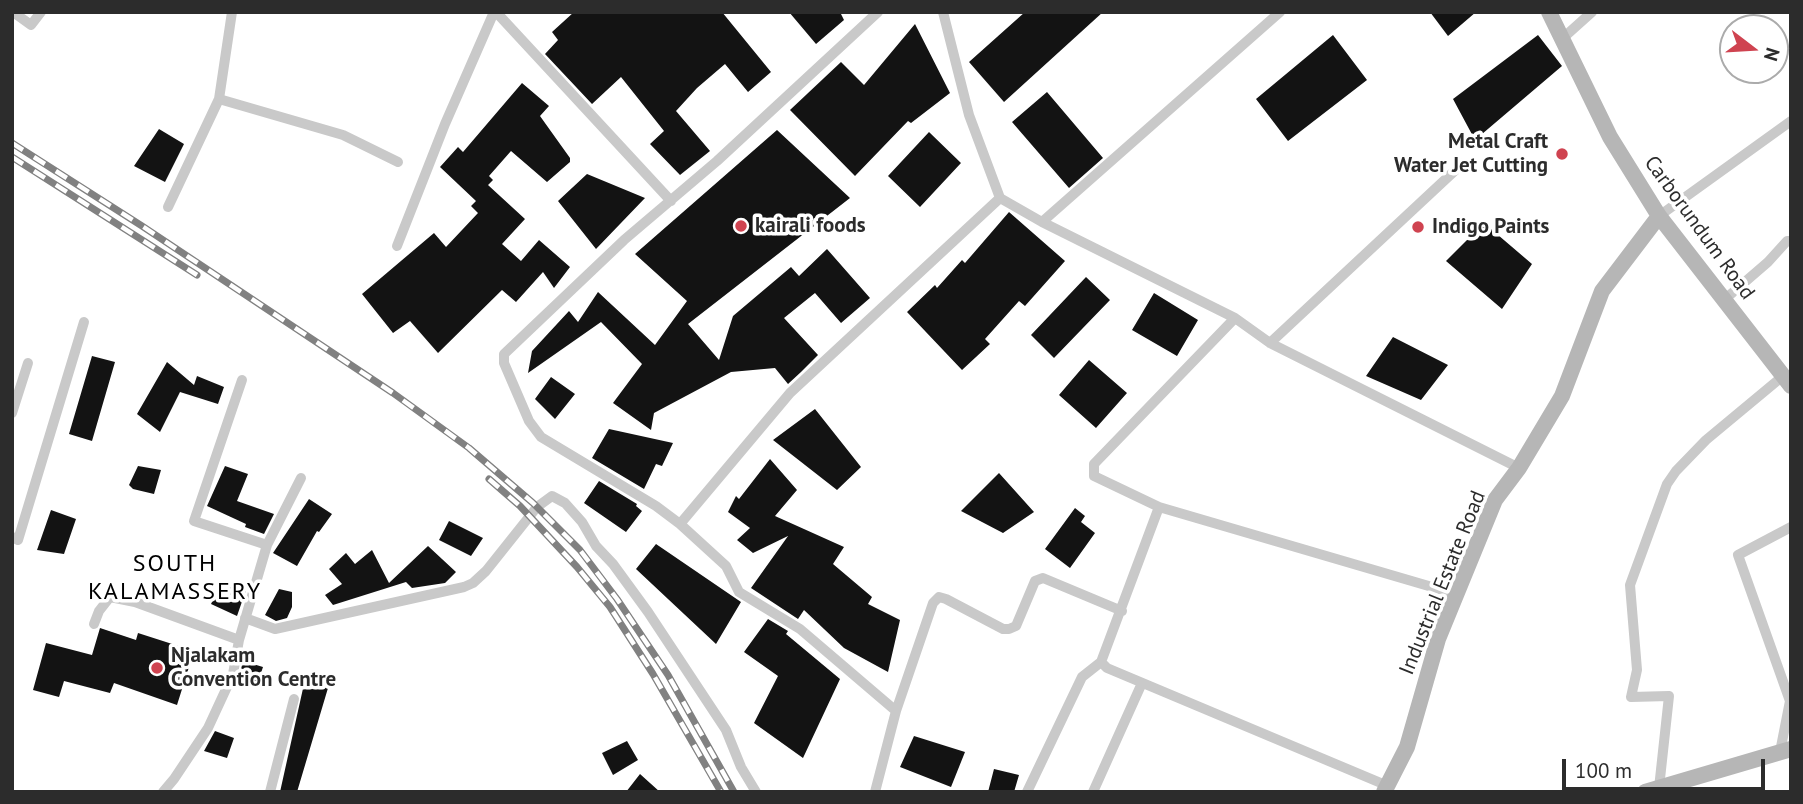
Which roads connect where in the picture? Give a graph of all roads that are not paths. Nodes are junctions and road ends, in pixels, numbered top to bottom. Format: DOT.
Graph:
graph roads {
  1 [pos="13,12"];
  2 [pos="41,12"];
  3 [pos="232,12"];
  4 [pos="495,12"];
  5 [pos="878,12"];
  6 [pos="943,12"];
  7 [pos="1280,12"];
  8 [pos="1549,12"];
  9 [pos="1592,12"];
  10 [pos="1563,38"];
  11 [pos="219,99"];
  12 [pos="1791,121"];
  13 [pos="398,162"];
  14 [pos="1463,163"];
  15 [pos="1000,198"];
  16 [pos="671,201"];
  17 [pos="168,207"];
  18 [pos="1659,216"];
  19 [pos="1042,222"];
  20 [pos="1791,241"];
  21 [pos="397,246"];
  22 [pos="1724,300"];
  23 [pos="1235,318"];
  24 [pos="84,322"];
  25 [pos="1270,343"];
  26 [pos="28,363"];
  27 [pos="242,380"];
  28 [pos="1787,381"];
  29 [pos="12,413"];
  30 [pos="1519,468"];
  31 [pos="301,478"];
  32 [pos="1159,507"];
  33 [pos="680,524"];
  34 [pos="1791,527"];
  35 [pos="12,537"];
  36 [pos="267,545"];
  37 [pos="1456,594"];
  38 [pos="1122,611"];
  39 [pos="245,618"];
  40 [pos="94,624"];
  41 [pos="239,640"];
  42 [pos="1101,662"];
  43 [pos="1142,682"];
  44 [pos="294,699"];
  45 [pos="896,711"];
  46 [pos="1785,751"];
  47 [pos="1386,789"];
  48 [pos="1656,790"];
  49 [pos="163,792"];
  50 [pos="270,792"];
  51 [pos="756,792"];
  52 [pos="875,792"];
  53 [pos="1027,792"];
  54 [pos="1093,792"];
  1 -- 2 [label="street"];
  3 -- 11 [label="street"];
  4 -- 16 [label="street"];
  4 -- 21 [label="street"];
  5 -- 16 [label="street"];
  6 -- 15 [label="street"];
  7 -- 19 [label="street"];
  8 -- 10 [label="street, Carborundum Road"];
  9 -- 10 [label="street"];
  10 -- 18 [label="street, Carborundum Road"];
  11 -- 13 [label="street"];
  11 -- 17 [label="street"];
  12 -- 18 [label="street"];
  14 -- 25 [label="street"];
  15 -- 19 [label="street"];
  15 -- 33 [label="street"];
  16 -- 33 [label="street"];
  18 -- 22 [label="street, Carborundum Road"];
  18 -- 30 [label="street, Industrial Estate Road"];
  19 -- 23 [label="street"];
  20 -- 22 [label="street"];
  22 -- 28 [label="street, Carborundum Road"];
  23 -- 25 [label="street"];
  23 -- 32 [label="street"];
  24 -- 35 [label="street"];
  25 -- 30 [label="street"];
  26 -- 29 [label="street"];
  27 -- 36 [label="street"];
  28 -- 48 [label="street"];
  30 -- 37 [label="street, Industrial Estate Road"];
  31 -- 36 [label="street"];
  32 -- 37 [label="street"];
  32 -- 38 [label="street"];
  33 -- 45 [label="street"];
  34 -- 46 [label="street"];
  36 -- 39 [label="street"];
  37 -- 47 [label="street, Industrial Estate Road"];
  38 -- 42 [label="street"];
  38 -- 45 [label="street"];
  39 -- 41 [label="street"];
  39 -- 51 [label="street"];
  40 -- 41 [label="street"];
  41 -- 49 [label="street"];
  42 -- 43 [label="street"];
  42 -- 53 [label="street"];
  43 -- 47 [label="street"];
  43 -- 54 [label="street"];
  44 -- 50 [label="street"];
  45 -- 52 [label="street"];
  46 -- 48 [label="street"];
}
